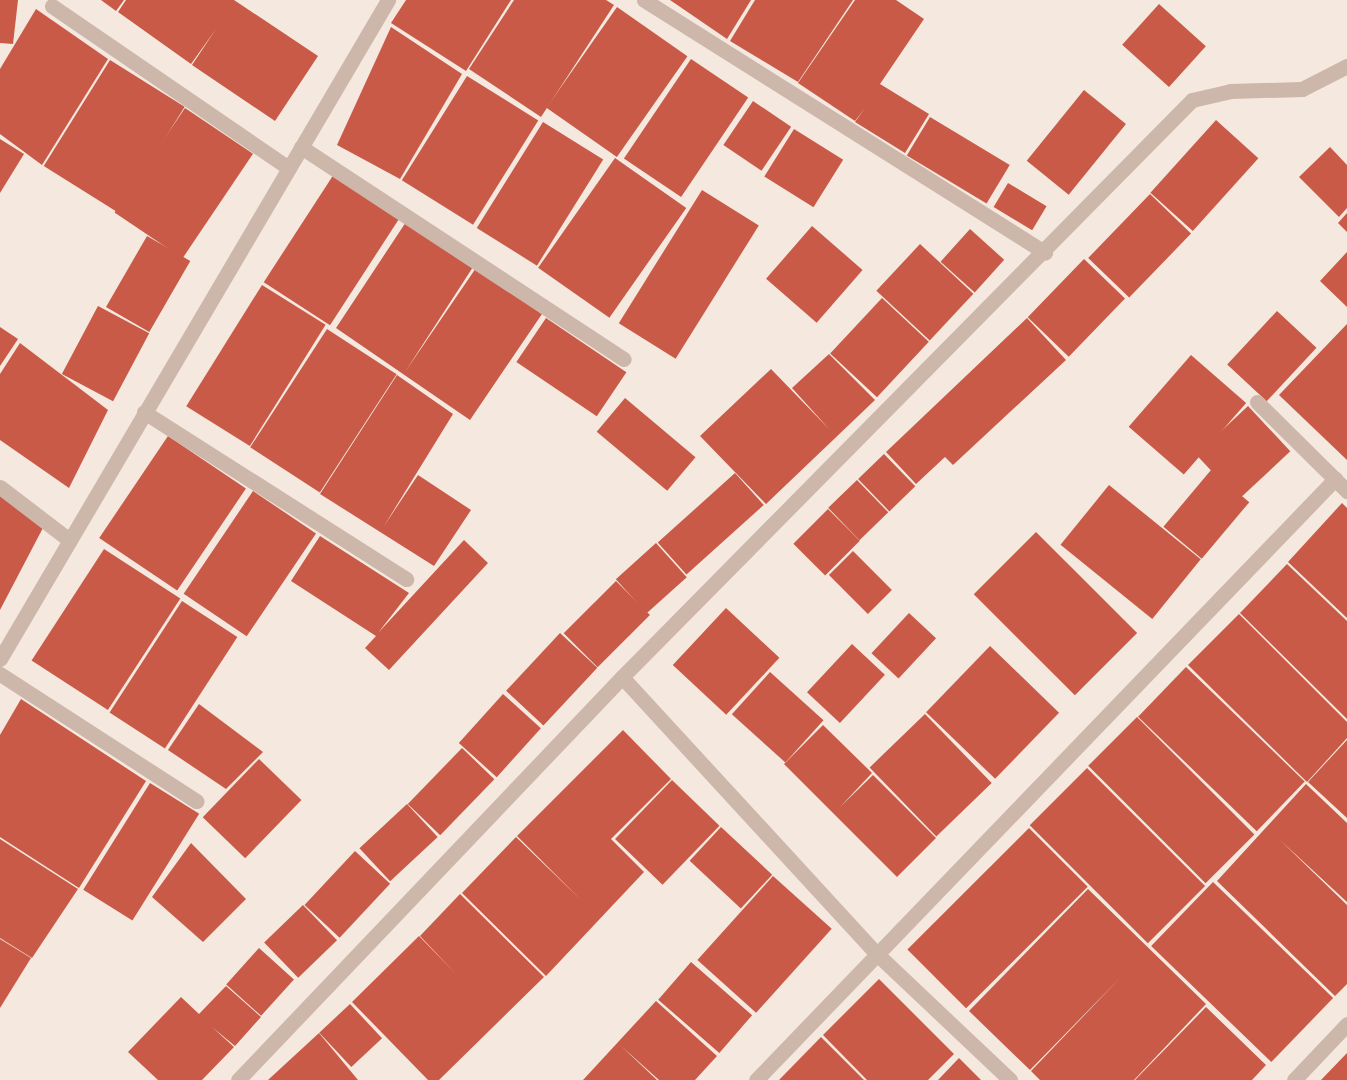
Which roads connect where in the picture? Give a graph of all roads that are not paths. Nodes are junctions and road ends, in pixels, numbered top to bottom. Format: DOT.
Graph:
graph roads {
  1 [pos="388,0"];
  2 [pos="644,0"];
  3 [pos="52,6"];
  4 [pos="1347,66"];
  5 [pos="301,147"];
  6 [pos="289,168"];
  7 [pos="1045,253"];
  8 [pos="624,359"];
  9 [pos="1257,402"];
  10 [pos="144,412"];
  11 [pos="1335,479"];
  12 [pos="0,487"];
  13 [pos="1347,491"];
  14 [pos="68,539"];
  15 [pos="406,579"];
  16 [pos="0,658"];
  17 [pos="0,674"];
  18 [pos="621,677"];
  19 [pos="196,801"];
  20 [pos="878,955"];
  21 [pos="1347,1024"];
  22 [pos="238,1080"];
  23 [pos="756,1080"];
  24 [pos="1010,1080"];
  25 [pos="1294,1080"];
  1 -- 5 [label="street"];
  2 -- 7 [label="street"];
  3 -- 6 [label="street"];
  4 -- 7 [label="street"];
  5 -- 6 [label="street"];
  5 -- 8 [label="street"];
  6 -- 10 [label="street"];
  7 -- 18 [label="street"];
  9 -- 11 [label="street"];
  10 -- 14 [label="street"];
  10 -- 15 [label="street"];
  11 -- 13 [label="street"];
  11 -- 20 [label="street"];
  12 -- 14 [label="street"];
  14 -- 16 [label="street"];
  17 -- 19 [label="street"];
  18 -- 20 [label="street"];
  18 -- 22 [label="street"];
  20 -- 23 [label="street"];
  20 -- 24 [label="street"];
  21 -- 25 [label="street"];
}
